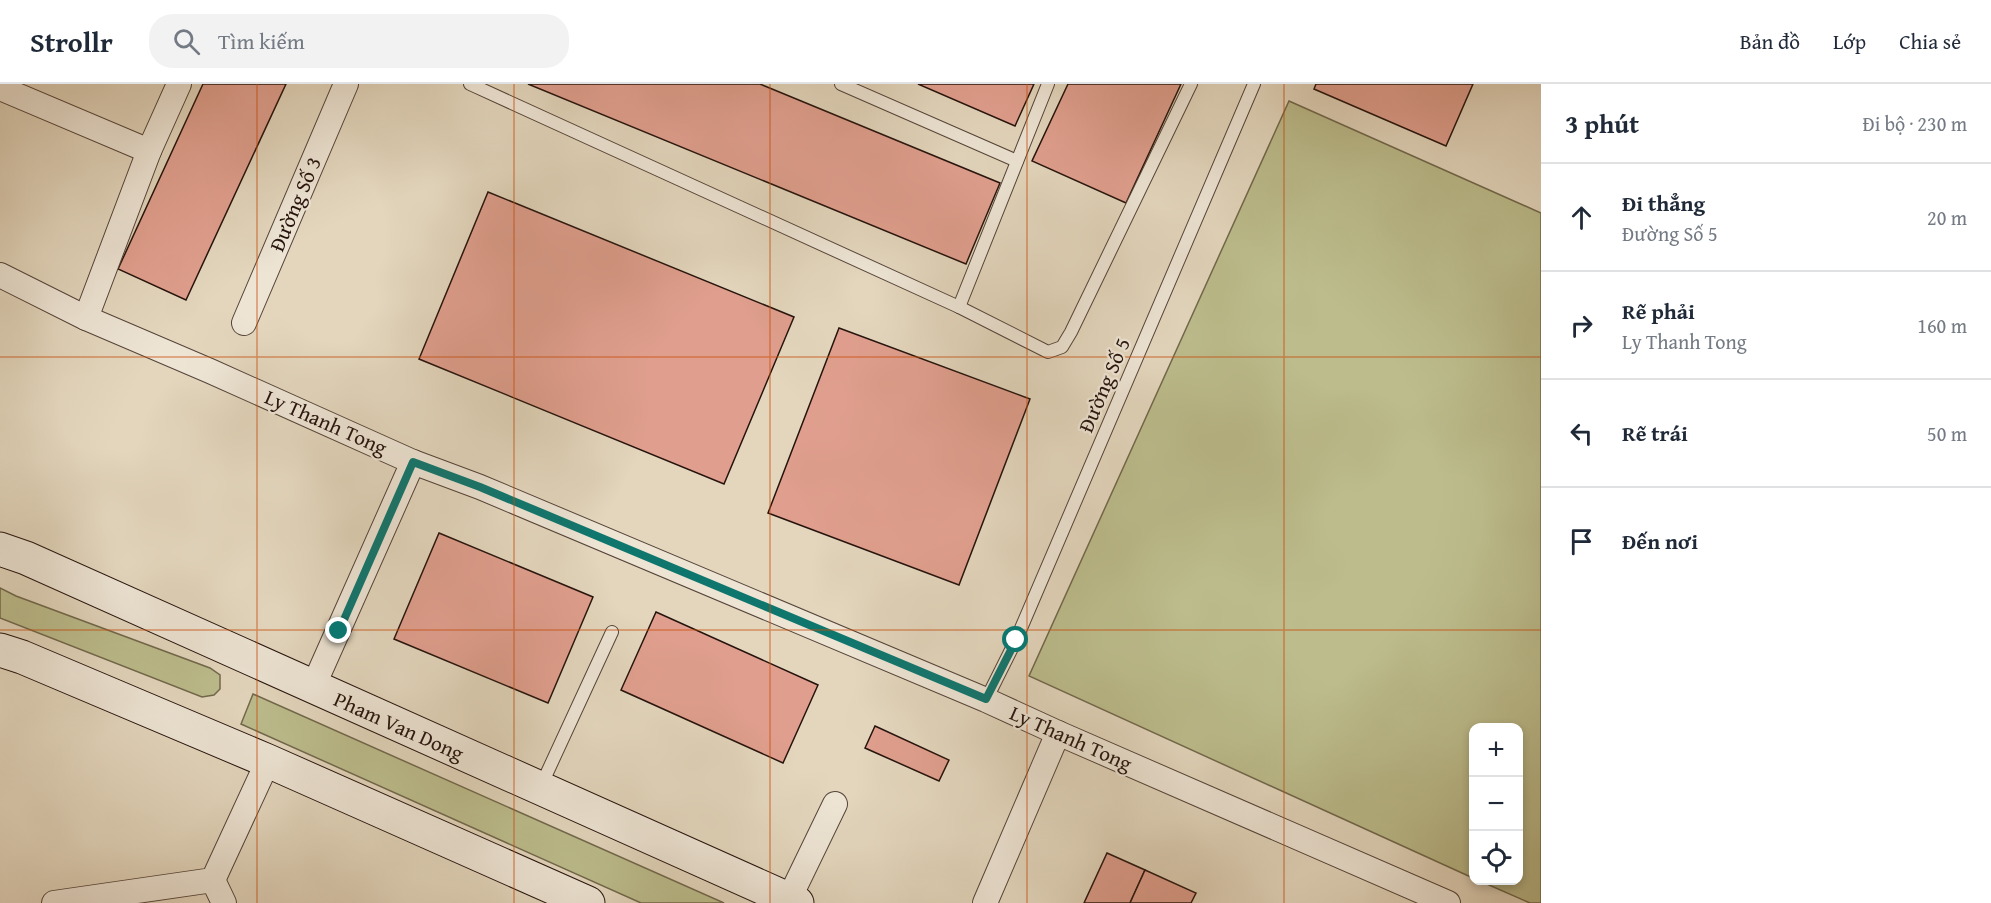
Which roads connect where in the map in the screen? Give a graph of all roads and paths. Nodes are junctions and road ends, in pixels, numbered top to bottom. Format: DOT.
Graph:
graph roads {
  1 [pos="179,84"];
  2 [pos="346,84"];
  3 [pos="470,84"];
  4 [pos="840,84"];
  5 [pos="1048,84"];
  6 [pos="1191,84"];
  7 [pos="1254,84"];
  8 [pos="0,88"];
  9 [pos="148,151"];
  10 [pos="1017,161"];
  11 [pos="0,275"];
  12 [pos="959,307"];
  13 [pos="86,318"];
  14 [pos="244,323"];
  15 [pos="413,462"];
  16 [pos="0,549"];
  17 [pos="612,632"];
  18 [pos="0,650"];
  19 [pos="313,687"];
  20 [pos="986,699"];
  21 [pos="1058,733"];
  22 [pos="268,761"];
  23 [pos="539,789"];
  24 [pos="835,804"];
  25 [pos="213,880"];
  26 [pos="142,896"];
  27 [pos="793,901"];
  28 [pos="54,903"];
  29 [pos="224,903"];
  30 [pos="588,903"];
  31 [pos="985,903"];
  32 [pos="1448,903"];
  1 -- 9 [label="street"];
  2 -- 14 [label="street, Đường Số 3"];
  3 -- 12 [label="lane"];
  4 -- 10 [label="lane"];
  5 -- 10 [label="lane"];
  6 -- 12 [label="lane"];
  7 -- 20 [label="lane, Đường Số 5"];
  8 -- 9 [label="street"];
  9 -- 13 [label="street"];
  10 -- 12 [label="lane"];
  11 -- 13 [label="street, Ly Thanh Tong"];
  13 -- 15 [label="street, Ly Thanh Tong"];
  15 -- 19 [label="street"];
  15 -- 20 [label="street, Ly Thanh Tong"];
  16 -- 19 [label="main road, Pham Van Dong"];
  17 -- 23 [label="lane"];
  18 -- 22 [label="main road"];
  19 -- 23 [label="main road, Pham Van Dong"];
  20 -- 21 [label="street, Ly Thanh Tong"];
  21 -- 31 [label="street"];
  21 -- 32 [label="street, Ly Thanh Tong"];
  22 -- 25 [label="street"];
  22 -- 30 [label="main road"];
  23 -- 27 [label="main road, Pham Van Dong"];
  24 -- 27 [label="street"];
  25 -- 26 [label="street"];
  25 -- 29 [label="street"];
  26 -- 28 [label="street"];
}
